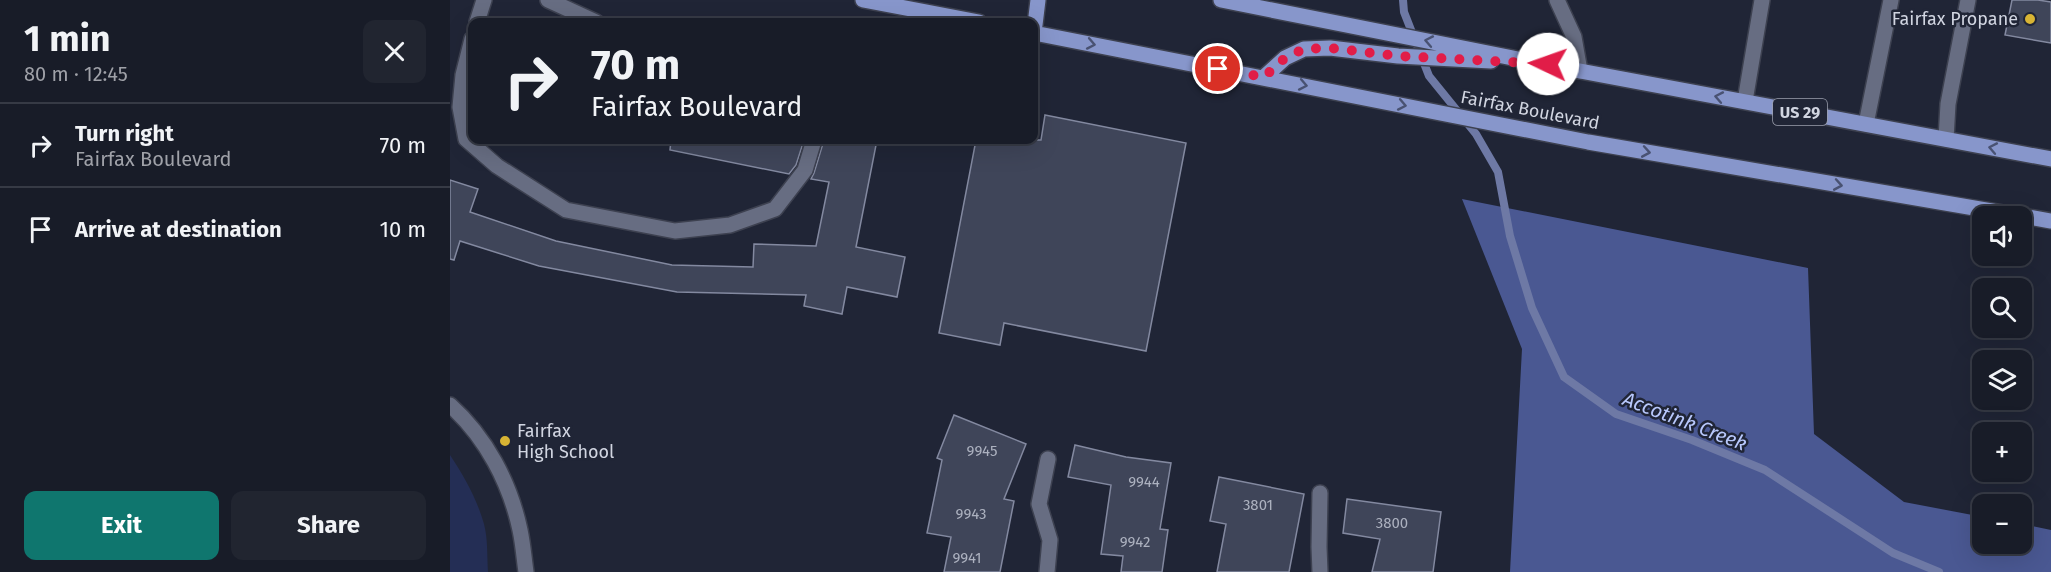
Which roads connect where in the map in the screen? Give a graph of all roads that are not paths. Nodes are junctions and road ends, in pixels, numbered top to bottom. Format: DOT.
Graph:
graph roads {
  1 [pos="484,0"];
  2 [pos="548,0"];
  3 [pos="863,0"];
  4 [pos="1038,0"];
  5 [pos="1221,0"];
  6 [pos="1557,0"];
  7 [pos="1762,0"];
  8 [pos="1891,0"];
  9 [pos="1968,0"];
  10 [pos="478,18"];
  11 [pos="587,18"];
  12 [pos="958,18"];
  13 [pos="1036,18"];
  14 [pos="1038,34"];
  15 [pos="468,55"];
  16 [pos="1548,64"];
  17 [pos="1580,71"];
  18 [pos="1264,77"];
  19 [pos="1745,102"];
  20 [pos="1866,124"];
  21 [pos="1946,139"];
  22 [pos="468,141"];
  23 [pos="472,144"];
  24 [pos="813,144"];
  25 [pos="2051,159"];
  26 [pos="1972,207"];
  27 [pos="2032,218"];
  28 [pos="2051,221"];
  29 [pos="450,405"];
  30 [pos="1048,459"];
  31 [pos="1320,493"];
  32 [pos="526,572"];
  33 [pos="1047,572"];
  34 [pos="1320,572"];
  1 -- 10 [label="street"];
  2 -- 11 [label="street"];
  3 -- 12 [label="main road"];
  4 -- 13 [label="main road"];
  16 -- 5 [label="main road, US 29, one-way"];
  6 -- 17 [label="street"];
  7 -- 19 [label="street"];
  8 -- 20 [label="street"];
  9 -- 21 [label="street"];
  14 -- 18 [label="main road, Fairfax Boulevard, one-way"];
  15 -- 22 [label="street"];
  16 -- 17 [label="main road, US 29"];
  16 -- 18 [label="main road"];
  19 -- 17 [label="main road, US 29, one-way"];
  18 -- 26 [label="main road, Fairfax Boulevard, one-way"];
  19 -- 20 [label="main road, US 29"];
  20 -- 21 [label="main road, US 29"];
  25 -- 21 [label="main road, US 29, one-way"];
  23 -- 24 [label="street"];
  27 -- 28 [label="main road, Fairfax Boulevard"];
  29 -- 32 [label="street"];
  30 -- 33 [label="street"];
  31 -- 34 [label="street"];
}
